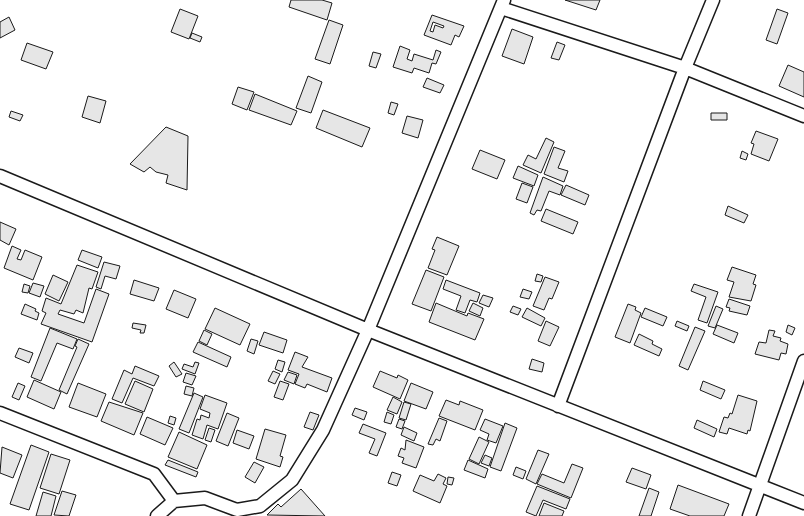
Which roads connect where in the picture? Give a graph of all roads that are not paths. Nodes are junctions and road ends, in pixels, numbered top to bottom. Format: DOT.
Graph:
graph roads {
  1 [pos="713,0"];
  2 [pos="503,4"];
  3 [pos="685,68"];
  4 [pos="804,116"];
  5 [pos="0,176"];
  6 [pos="368,330"];
  7 [pos="804,361"];
  8 [pos="558,406"];
  9 [pos="0,413"];
  10 [pos="760,487"];
  11 [pos="174,502"];
  12 [pos="804,503"];
  13 [pos="157,516"];
  14 [pos="750,516"];
  1 -- 3 [label="street"];
  2 -- 3 [label="street"];
  2 -- 6 [label="street"];
  3 -- 4 [label="street"];
  3 -- 8 [label="street"];
  5 -- 6 [label="street"];
  6 -- 8 [label="street"];
  6 -- 11 [label="street"];
  7 -- 10 [label="street"];
  8 -- 10 [label="street"];
  9 -- 11 [label="street"];
  10 -- 12 [label="street"];
  10 -- 14 [label="street"];
  11 -- 13 [label="street"];
}
